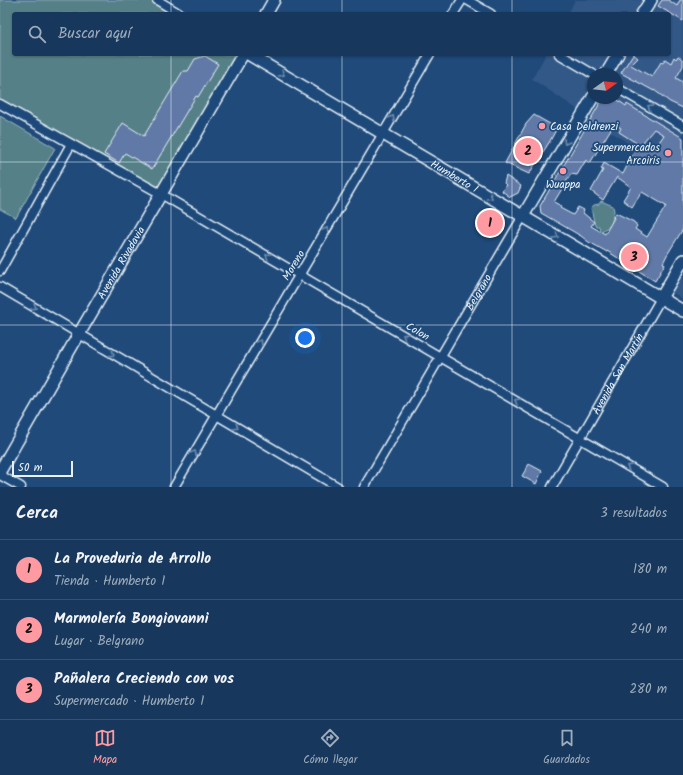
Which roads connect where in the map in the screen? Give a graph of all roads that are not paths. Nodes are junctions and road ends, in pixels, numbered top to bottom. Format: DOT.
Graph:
graph roads {
  1 [pos="274,0"];
  2 [pos="462,0"];
  3 [pos="467,0"];
  4 [pos="651,0"];
  5 [pos="159,1"];
  6 [pos="177,12"];
  7 [pos="267,12"];
  8 [pos="454,12"];
  9 [pos="488,12"];
  10 [pos="643,12"];
  11 [pos="242,56"];
  12 [pos="251,56"];
  13 [pos="429,56"];
  14 [pos="562,56"];
  15 [pos="617,56"];
  16 [pos="610,68"];
  17 [pos="587,70"];
  18 [pos="623,91"];
  19 [pos="0,104"];
  20 [pos="589,104"];
  21 [pos="683,126"];
  22 [pos="383,134"];
  23 [pos="72,144"];
  24 [pos="161,194"];
  25 [pos="523,216"];
  26 [pos="683,260"];
  27 [pos="0,270"];
  28 [pos="300,274"];
  29 [pos="0,287"];
  30 [pos="661,298"];
  31 [pos="683,311"];
  32 [pos="79,334"];
  33 [pos="441,357"];
  34 [pos="216,415"];
  35 [pos="580,439"];
  36 [pos="0,471"];
  37 [pos="0,474"];
  38 [pos="21,487"];
  39 [pos="174,487"];
  40 [pos="338,487"];
  41 [pos="364,487"];
  42 [pos="552,487"];
  43 [pos="663,487"];
  1 -- 7 [label="street"];
  2 -- 8 [label="street"];
  3 -- 9 [label="street"];
  4 -- 10 [label="street"];
  5 -- 6 [label="street"];
  11 -- 24 [label="street, Avenida Rivadavia"];
  12 -- 22 [label="street, Humberto I, one-way"];
  22 -- 13 [label="street, Moreno, one-way"];
  14 -- 17 [label="street"];
  15 -- 16 [label="street"];
  21 -- 18 [label="street, one-way"];
  19 -- 23 [label="street, Colon"];
  20 -- 25 [label="street, Belgrano, one-way"];
  22 -- 25 [label="street, Humberto I, one-way"];
  28 -- 22 [label="street, Moreno, one-way"];
  23 -- 24 [label="street, Colon"];
  23 -- 27 [label="street"];
  28 -- 24 [label="street, Colon, one-way"];
  24 -- 32 [label="street, Avenida Rivadavia"];
  25 -- 30 [label="street, Humberto I, one-way"];
  25 -- 33 [label="street, Belgrano"];
  26 -- 30 [label="street, Avenida San Martín"];
  33 -- 28 [label="street, Colon, one-way"];
  34 -- 28 [label="street, Moreno, one-way"];
  29 -- 32 [label="street, one-way"];
  30 -- 31 [label="street, Humberto I"];
  30 -- 35 [label="street, Avenida San Martín"];
  32 -- 34 [label="street, one-way"];
  32 -- 36 [label="street, Avenida Rivadavia"];
  35 -- 33 [label="street, Colon, one-way"];
  33 -- 41 [label="street, Belgrano"];
  39 -- 34 [label="street, Moreno, one-way"];
  34 -- 40 [label="street, one-way"];
  35 -- 42 [label="street, Avenida San Martín"];
  43 -- 35 [label="street, Colon, one-way"];
  37 -- 38 [label="street"];
}
